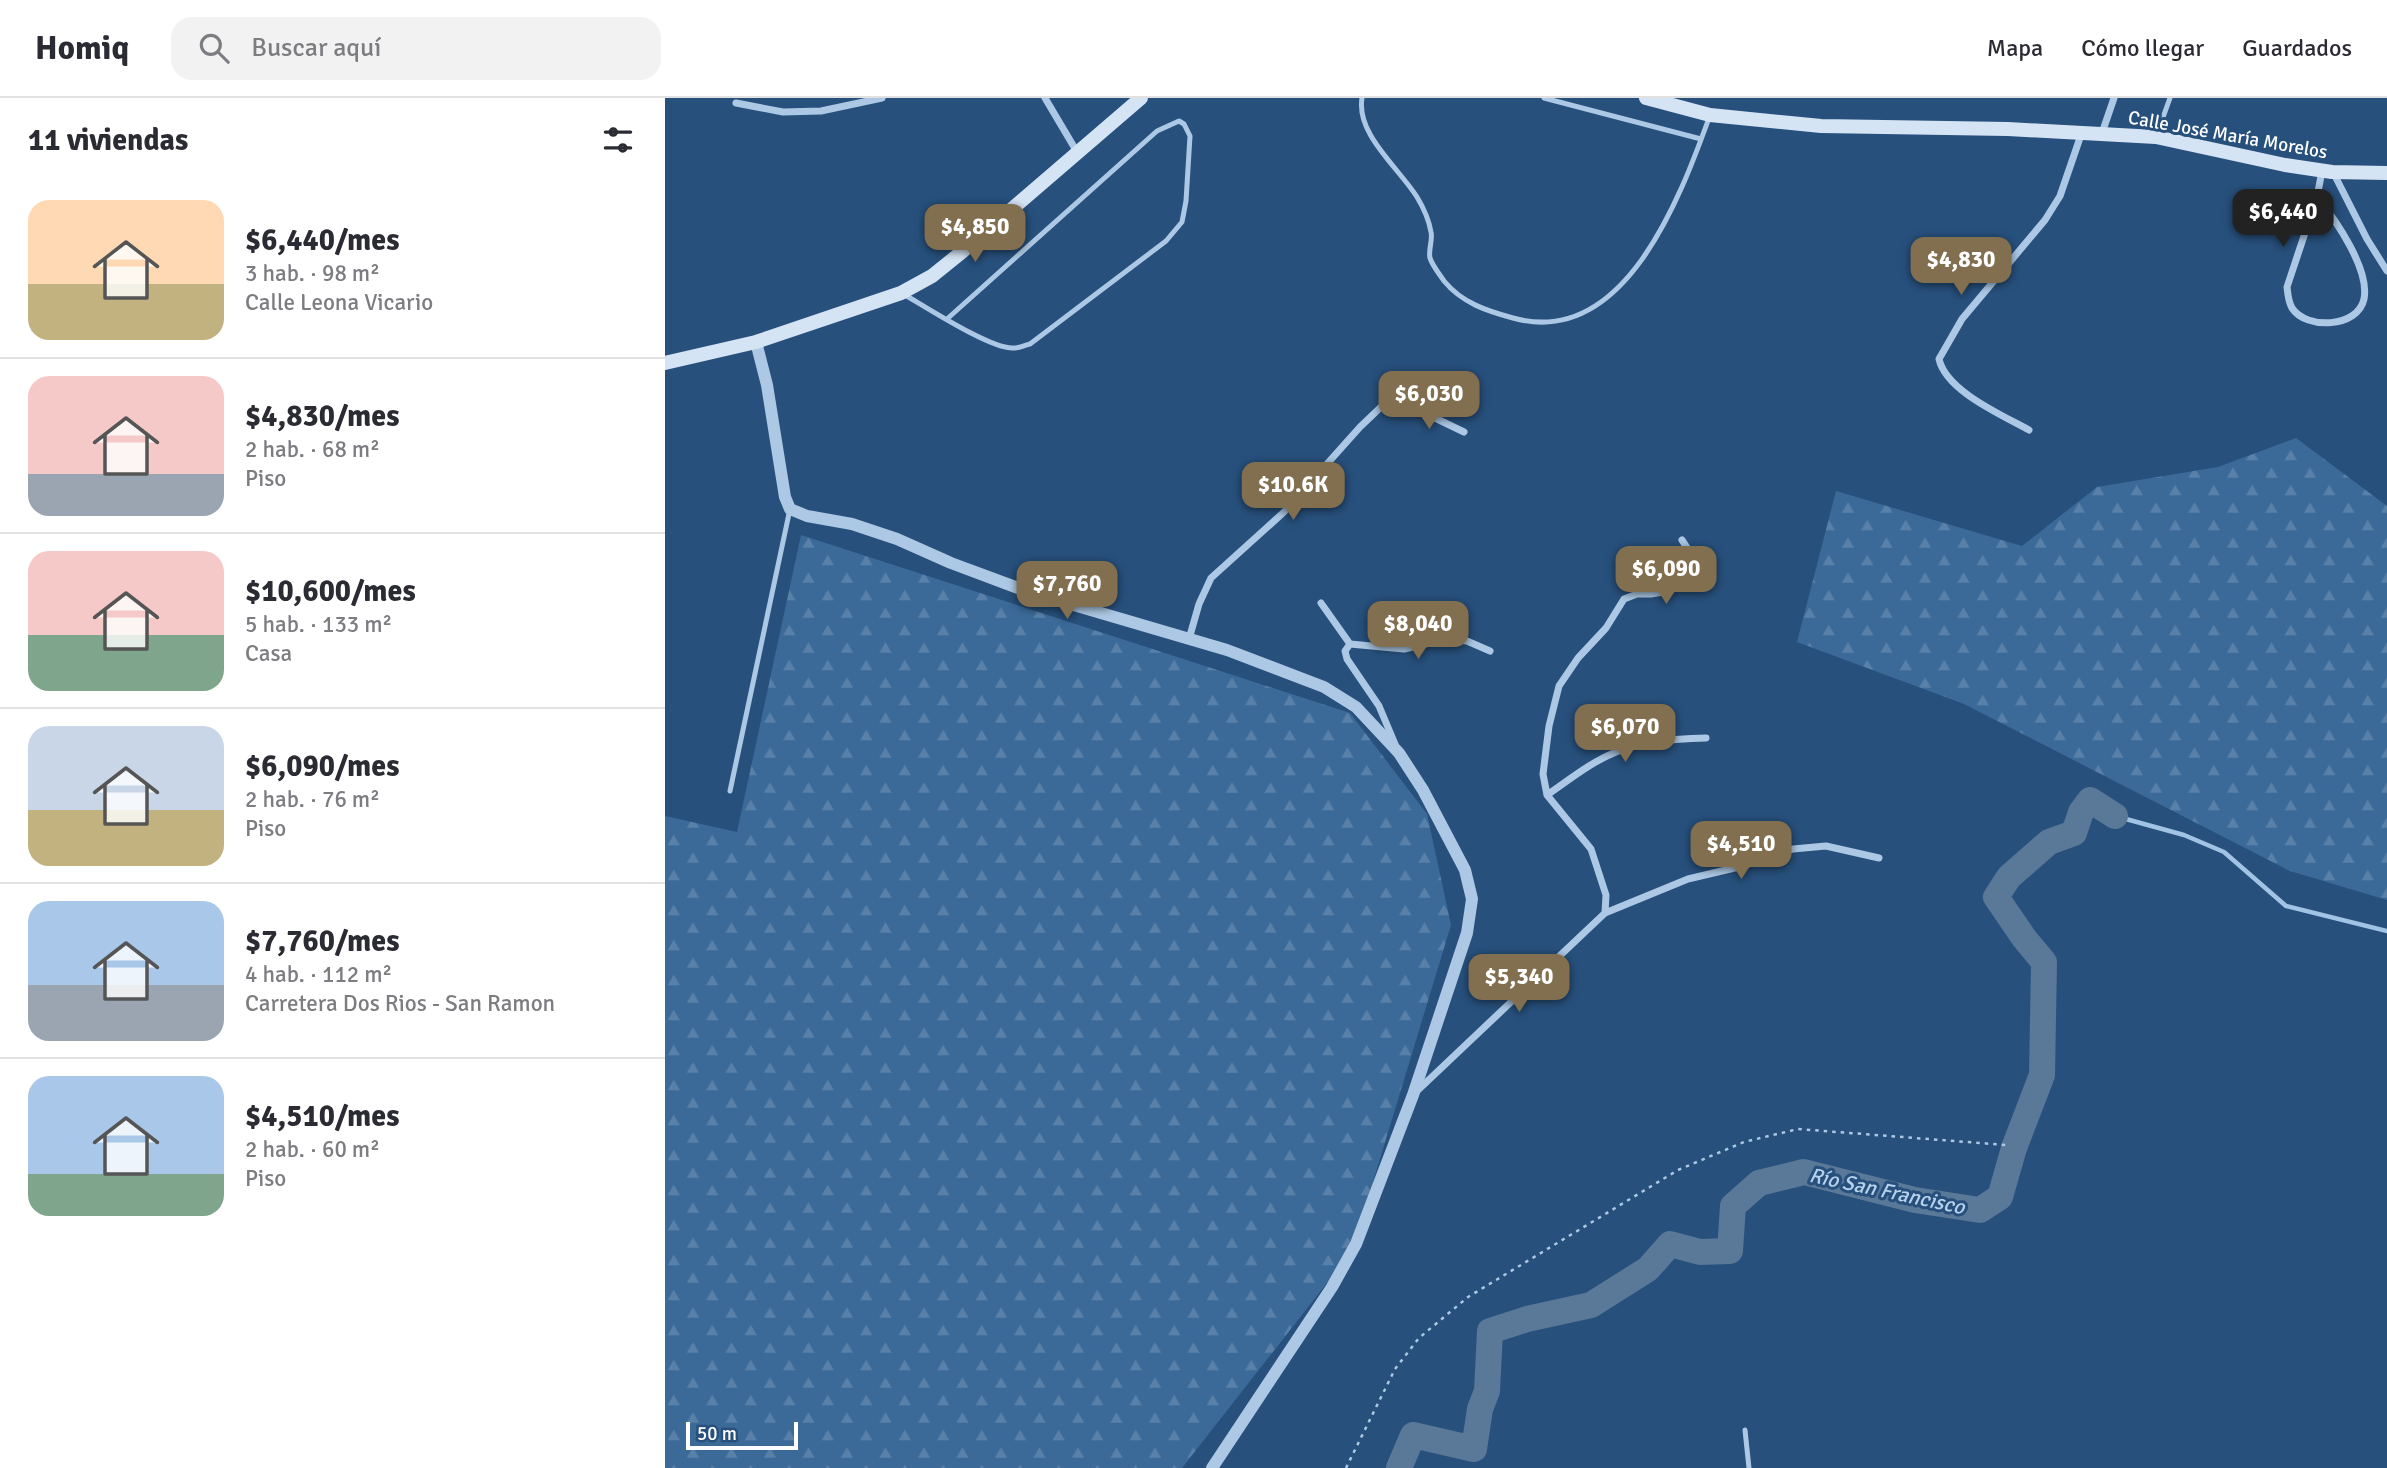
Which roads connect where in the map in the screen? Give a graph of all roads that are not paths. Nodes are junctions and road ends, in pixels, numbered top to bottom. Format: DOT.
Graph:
graph roads {
  1 [pos="882,98"];
  2 [pos="1045,98"];
  3 [pos="1141,98"];
  4 [pos="1362,98"];
  5 [pos="1543,98"];
  6 [pos="1646,98"];
  7 [pos="2113,98"];
  8 [pos="2169,98"];
  9 [pos="736,103"];
  10 [pos="1710,115"];
  11 [pos="2082,131"];
  12 [pos="2102,133"];
  13 [pos="2156,137"];
  14 [pos="1702,139"];
  15 [pos="1077,152"];
  16 [pos="2327,171"];
  17 [pos="2387,173"];
  18 [pos="2317,197"];
  19 [pos="2387,271"];
  20 [pos="901,293"];
  21 [pos="947,319"];
  22 [pos="756,342"];
  23 [pos="665,363"];
  24 [pos="2029,430"];
  25 [pos="1464,432"];
  26 [pos="790,509"];
  27 [pos="1682,540"];
  28 [pos="1321,603"];
  29 [pos="1189,639"];
  30 [pos="1350,644"];
  31 [pos="1490,651"];
  32 [pos="1706,738"];
  33 [pos="1399,753"];
  34 [pos="730,791"];
  35 [pos="1547,795"];
  36 [pos="1879,858"];
  37 [pos="1605,913"];
  38 [pos="1413,1095"];
  39 [pos="1745,1430"];
  40 [pos="1212,1468"];
  41 [pos="1749,1468"];
  1 -- 9 [label="street"];
  2 -- 15 [label="street"];
  3 -- 15 [label="main road"];
  4 -- 14 [label="lane"];
  5 -- 14 [label="lane"];
  6 -- 10 [label="main road, Calle José María Morelos"];
  7 -- 12 [label="street"];
  8 -- 13 [label="lane"];
  10 -- 11 [label="main road, Calle José María Morelos"];
  10 -- 14 [label="lane"];
  11 -- 12 [label="main road, Calle José María Morelos"];
  11 -- 24 [label="street"];
  12 -- 13 [label="main road, Calle José María Morelos"];
  13 -- 16 [label="main road, Calle José María Morelos"];
  15 -- 20 [label="main road"];
  16 -- 17 [label="main road, Calle José María Morelos"];
  16 -- 18 [label="street"];
  16 -- 19 [label="street"];
  18 -- 18 [label="street"];
  20 -- 21 [label="lane"];
  20 -- 22 [label="main road"];
  21 -- 21 [label="lane"];
  22 -- 23 [label="main road"];
  22 -- 26 [label="street"];
  25 -- 29 [label="street"];
  26 -- 29 [label="street"];
  26 -- 34 [label="lane"];
  27 -- 35 [label="street"];
  28 -- 30 [label="street"];
  29 -- 33 [label="street"];
  30 -- 31 [label="street"];
  30 -- 33 [label="street"];
  32 -- 35 [label="street"];
  33 -- 38 [label="street"];
  35 -- 37 [label="street"];
  36 -- 37 [label="street"];
  37 -- 38 [label="street"];
  38 -- 40 [label="street"];
  39 -- 41 [label="lane"];
}
